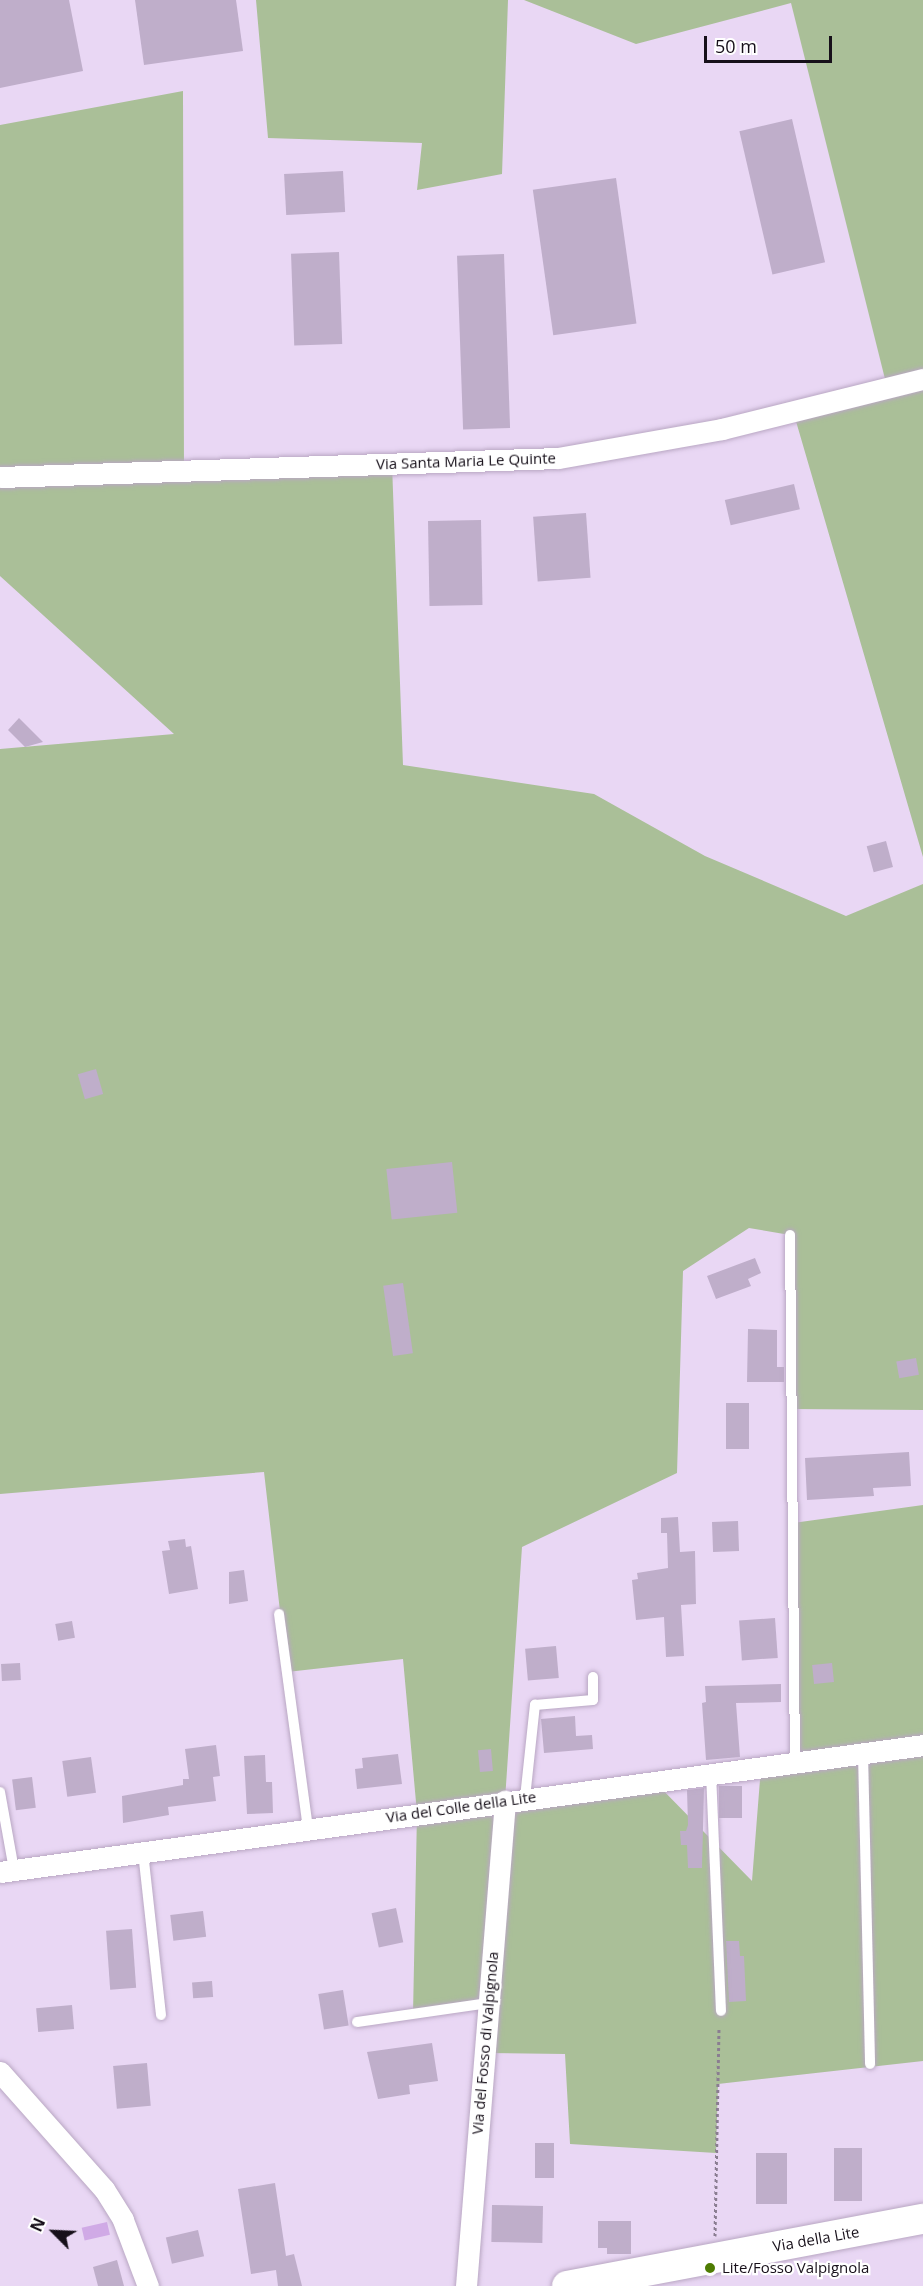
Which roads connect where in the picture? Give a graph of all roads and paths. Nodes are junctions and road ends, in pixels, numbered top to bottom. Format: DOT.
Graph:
graph roads {
  1 [pos="923,379"];
  2 [pos="0,477"];
  3 [pos="790,1235"];
  4 [pos="279,1614"];
  5 [pos="594,1677"];
  6 [pos="923,1745"];
  7 [pos="863,1753"];
  8 [pos="795,1762"];
  9 [pos="711,1773"];
  10 [pos="0,1792"];
  11 [pos="515,1799"];
  12 [pos="308,1828"];
  13 [pos="143,1852"];
  14 [pos="7,1871"];
  15 [pos="489,2003"];
  16 [pos="722,2011"];
  17 [pos="161,2015"];
  18 [pos="357,2022"];
  19 [pos="719,2029"];
  20 [pos="870,2064"];
  21 [pos="0,2072"];
  22 [pos="923,2219"];
  23 [pos="714,2258"];
  24 [pos="148,2286"];
  25 [pos="466,2286"];
  26 [pos="567,2286"];
  1 -- 2 [label="street, Via Santa Maria Le Quinte"];
  3 -- 8 [label="lane"];
  4 -- 12 [label="lane"];
  5 -- 11 [label="lane"];
  6 -- 7 [label="street, Via del Colle della Lite"];
  7 -- 8 [label="street, Via del Colle della Lite"];
  7 -- 20 [label="lane"];
  8 -- 9 [label="street, Via del Colle della Lite"];
  9 -- 11 [label="street, Via del Colle della Lite"];
  9 -- 16 [label="lane"];
  10 -- 14 [label="lane"];
  11 -- 12 [label="street, Via del Colle della Lite"];
  11 -- 15 [label="street, Via del Fosso di Valpignola"];
  12 -- 13 [label="street, Via del Colle della Lite"];
  13 -- 14 [label="street, Via del Colle della Lite"];
  13 -- 17 [label="lane"];
  15 -- 18 [label="lane"];
  15 -- 25 [label="street, Via del Fosso di Valpignola"];
  19 -- 23 [label="path"];
  21 -- 24 [label="street"];
  22 -- 23 [label="street, Via della Lite"];
  23 -- 26 [label="street, Via della Lite"];
}
